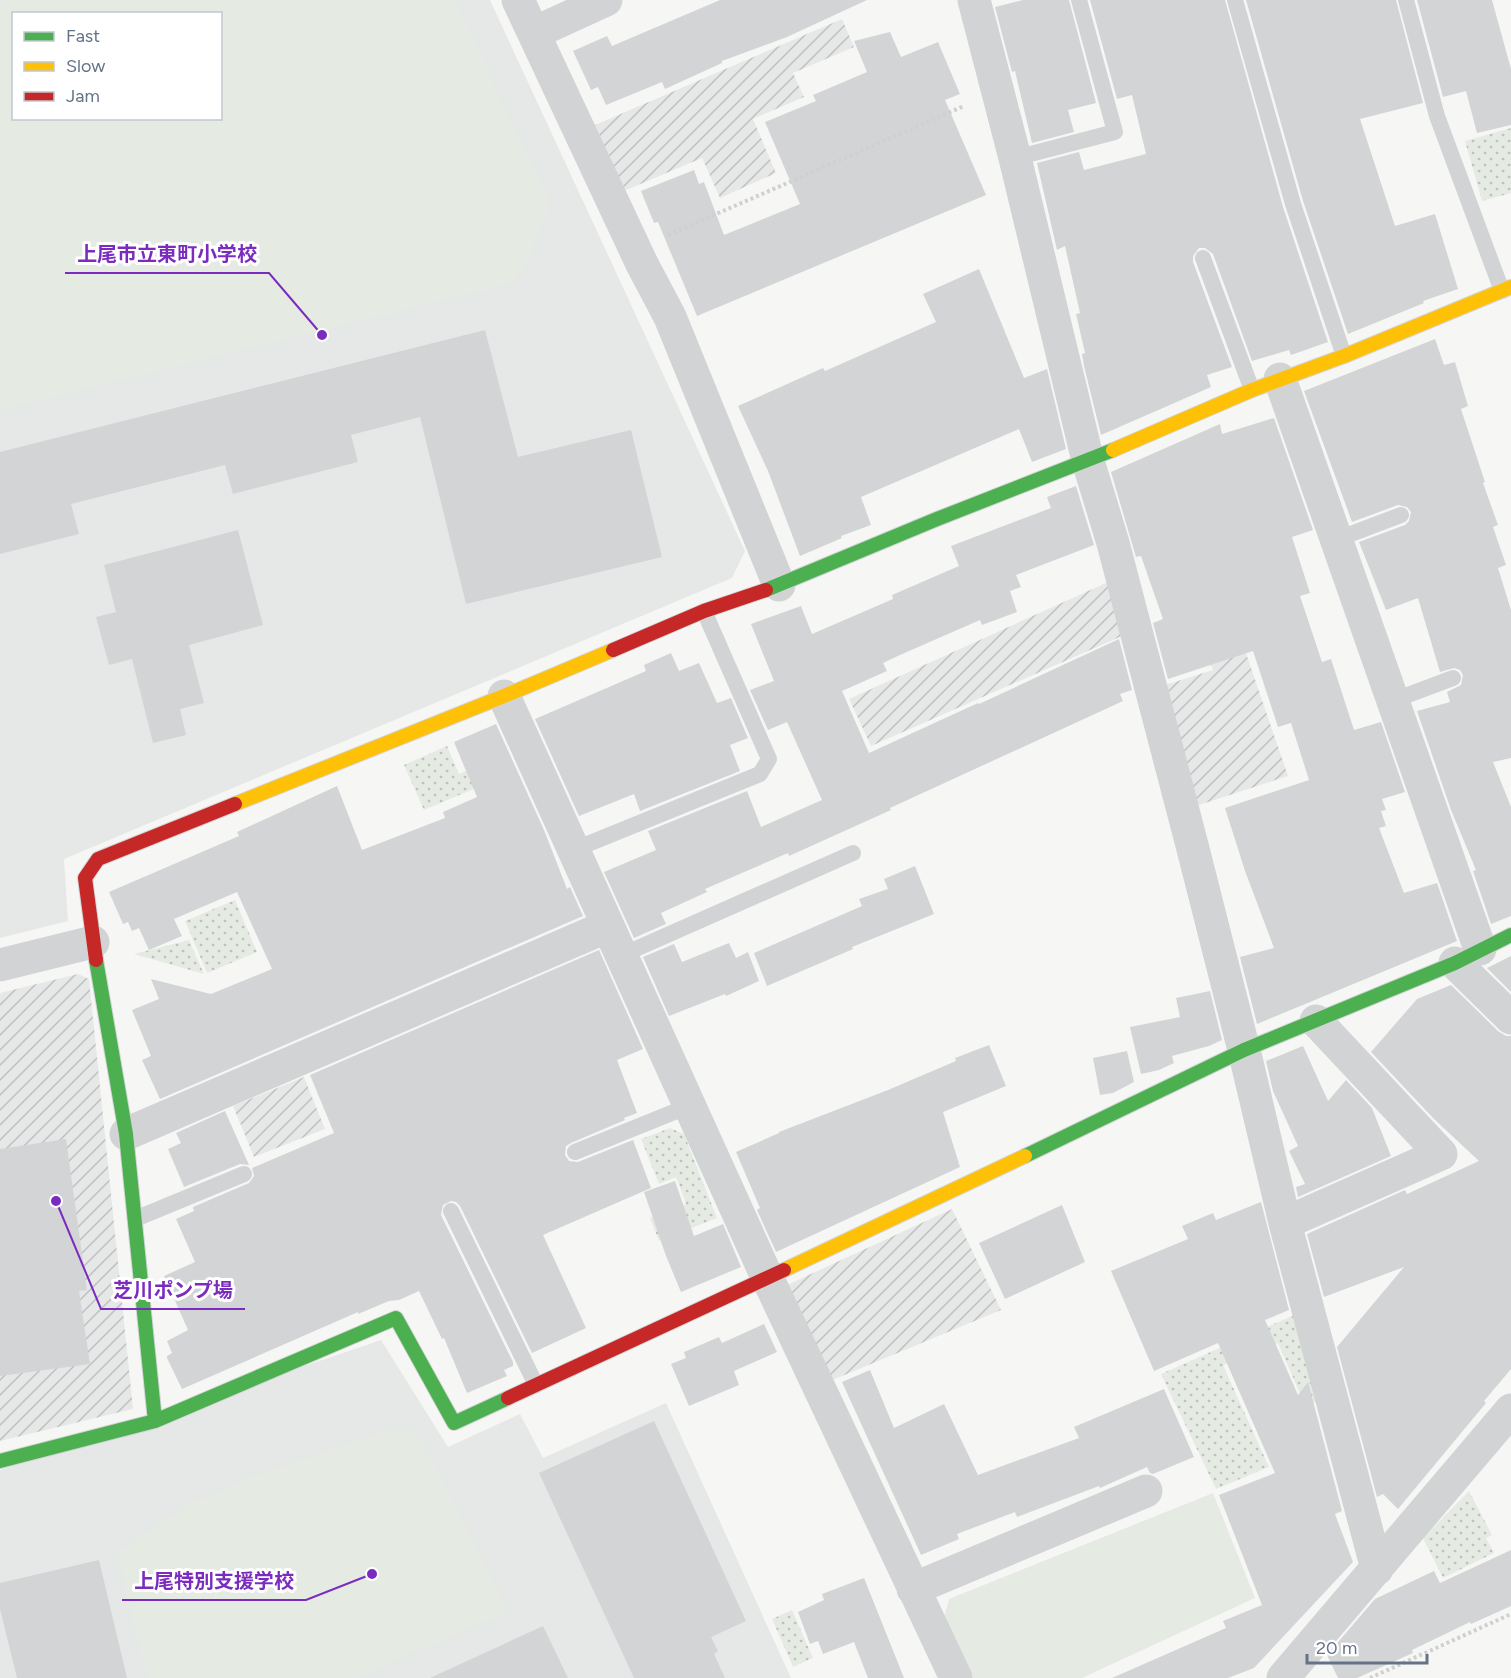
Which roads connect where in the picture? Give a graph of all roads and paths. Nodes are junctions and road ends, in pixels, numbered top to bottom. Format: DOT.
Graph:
graph roads {
  1 [pos="518,0"];
  2 [pos="606,0"];
  3 [pos="974,0"];
  4 [pos="1078,0"];
  5 [pos="1235,0"];
  6 [pos="1406,0"];
  7 [pos="534,33"];
  8 [pos="998,92"];
  9 [pos="1015,158"];
  10 [pos="637,251"];
  11 [pos="1203,258"];
  12 [pos="1507,289"];
  13 [pos="1344,356"];
  14 [pos="1266,384"];
  15 [pos="1088,461"];
  16 [pos="1401,515"];
  17 [pos="1335,540"];
  18 [pos="779,585"];
  19 [pos="704,610"];
  20 [pos="1453,678"];
  21 [pos="504,696"];
  22 [pos="1392,701"];
  23 [pos="573,850"];
  24 [pos="853,853"];
  25 [pos="608,926"];
  26 [pos="1511,935"];
  27 [pos="93,942"];
  28 [pos="622,955"];
  29 [pos="1468,956"];
  30 [pos="0,965"];
  31 [pos="1511,1018"];
  32 [pos="1316,1021"];
  33 [pos="1244,1050"];
  34 [pos="689,1106"];
  35 [pos="126,1134"];
  36 [pos="576,1152"];
  37 [pos="244,1174"];
  38 [pos="451,1211"];
  39 [pos="135,1219"];
  40 [pos="1285,1223"];
  41 [pos="767,1277"];
  42 [pos="536,1384"];
  43 [pos="1511,1410"];
  44 [pos="155,1421"];
  45 [pos="0,1461"];
  46 [pos="1146,1491"];
  47 [pos="1377,1569"];
  48 [pos="913,1589"];
  49 [pos="1511,1614"];
  50 [pos="956,1678"];
  51 [pos="1283,1678"];
  52 [pos="1370,1678"];
  1 -- 7 [label="street"];
  2 -- 7 [label="street"];
  3 -- 8 [label="street"];
  4 -- 9 [label="lane"];
  5 -- 13 [label="lane"];
  6 -- 12 [label="lane"];
  7 -- 10 [label="street"];
  8 -- 9 [label="street"];
  8 -- 10 [label="path"];
  9 -- 15 [label="street"];
  10 -- 18 [label="street"];
  11 -- 14 [label="lane"];
  12 -- 13 [label="street"];
  13 -- 14 [label="street"];
  14 -- 15 [label="street"];
  14 -- 17 [label="street"];
  15 -- 18 [label="street"];
  15 -- 33 [label="street"];
  16 -- 17 [label="lane"];
  17 -- 22 [label="street"];
  18 -- 19 [label="street"];
  19 -- 21 [label="street"];
  19 -- 23 [label="lane"];
  20 -- 22 [label="lane"];
  21 -- 23 [label="street"];
  21 -- 27 [label="street"];
  22 -- 29 [label="street"];
  23 -- 25 [label="street"];
  24 -- 28 [label="lane"];
  25 -- 28 [label="street"];
  25 -- 35 [label="street"];
  26 -- 29 [label="street"];
  27 -- 30 [label="street"];
  27 -- 35 [label="street"];
  28 -- 34 [label="street"];
  29 -- 31 [label="street"];
  29 -- 32 [label="street"];
  32 -- 33 [label="street"];
  32 -- 40 [label="street"];
  33 -- 40 [label="street"];
  33 -- 41 [label="street"];
  34 -- 36 [label="lane"];
  34 -- 41 [label="street"];
  35 -- 39 [label="street"];
  37 -- 39 [label="lane"];
  38 -- 42 [label="lane"];
  39 -- 44 [label="street"];
  40 -- 47 [label="street"];
  41 -- 42 [label="street"];
  41 -- 48 [label="street"];
  42 -- 44 [label="street"];
  43 -- 47 [label="street"];
  44 -- 45 [label="street"];
  46 -- 48 [label="street"];
  47 -- 51 [label="street"];
  48 -- 50 [label="street"];
  49 -- 52 [label="path"];
}
